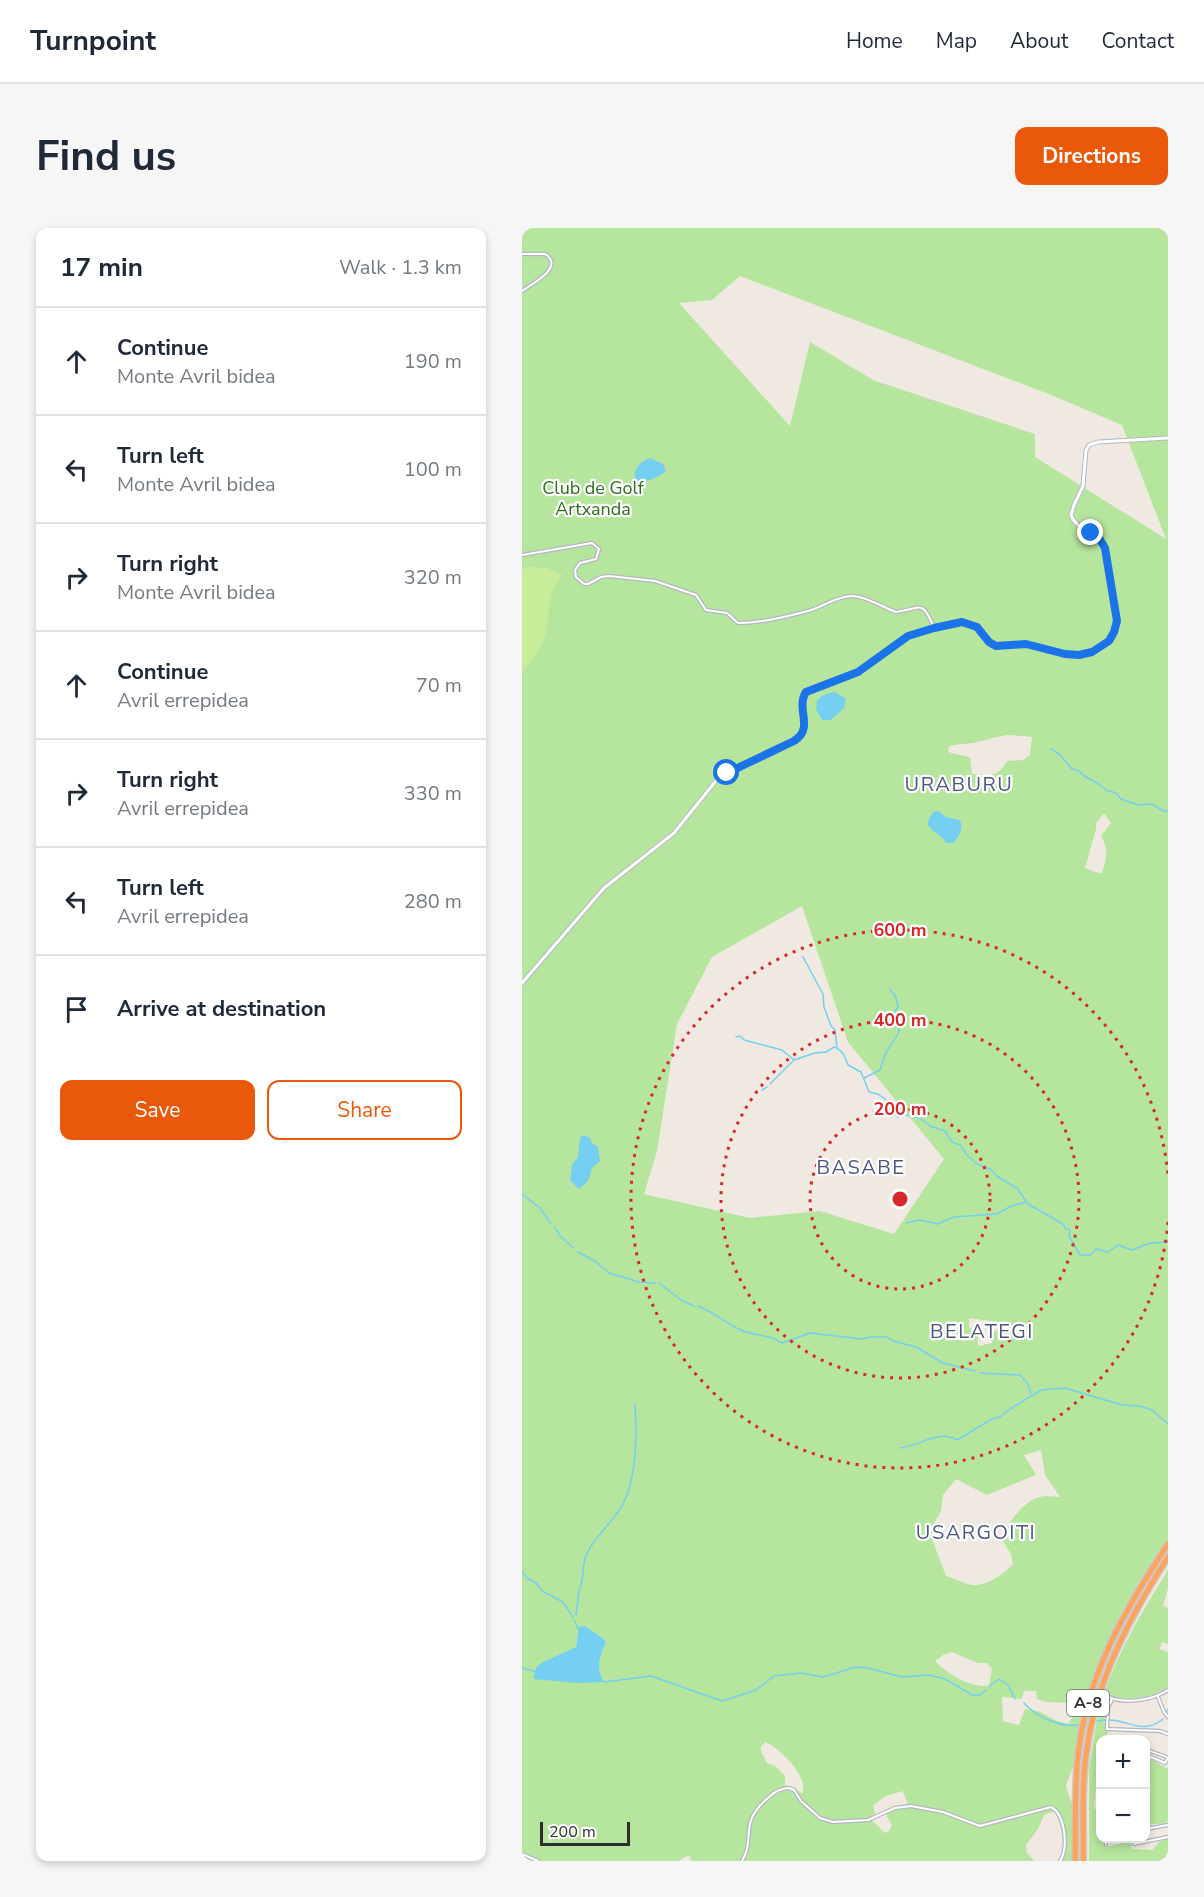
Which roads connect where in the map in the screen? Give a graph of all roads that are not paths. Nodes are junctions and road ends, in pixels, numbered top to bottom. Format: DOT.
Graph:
graph roads {
  1 [pos="522,254"];
  2 [pos="522,291"];
  3 [pos="1168,438"];
  4 [pos="522,555"];
  5 [pos="934,628"];
  6 [pos="522,983"];
  7 [pos="1168,1542"];
  8 [pos="1168,1558"];
  9 [pos="1168,1690"];
  10 [pos="1104,1695"];
  11 [pos="1158,1696"];
  12 [pos="1112,1700"];
  13 [pos="1168,1717"];
  14 [pos="1168,1734"];
  15 [pos="1150,1750"];
  16 [pos="1150,1756"];
  17 [pos="1168,1758"];
  18 [pos="1168,1825"];
  19 [pos="1150,1828"];
  20 [pos="1168,1837"];
  21 [pos="1134,1844"];
  22 [pos="522,1854"];
  23 [pos="538,1861"];
  24 [pos="742,1861"];
  25 [pos="1060,1861"];
  26 [pos="1075,1861"];
  27 [pos="1083,1861"];
  1 -- 2 [label="street"];
  3 -- 5 [label="street"];
  4 -- 5 [label="street"];
  5 -- 6 [label="street"];
  7 -- 26 [label="highway, A-8"];
  8 -- 27 [label="highway, A-8"];
  9 -- 11 [label="street"];
  10 -- 12 [label="street"];
  11 -- 12 [label="street"];
  11 -- 13 [label="street"];
  12 -- 14 [label="street"];
  15 -- 17 [label="street"];
  16 -- 17 [label="street"];
  18 -- 19 [label="street"];
  20 -- 21 [label="street"];
  22 -- 23 [label="street"];
  24 -- 25 [label="street"];
}
